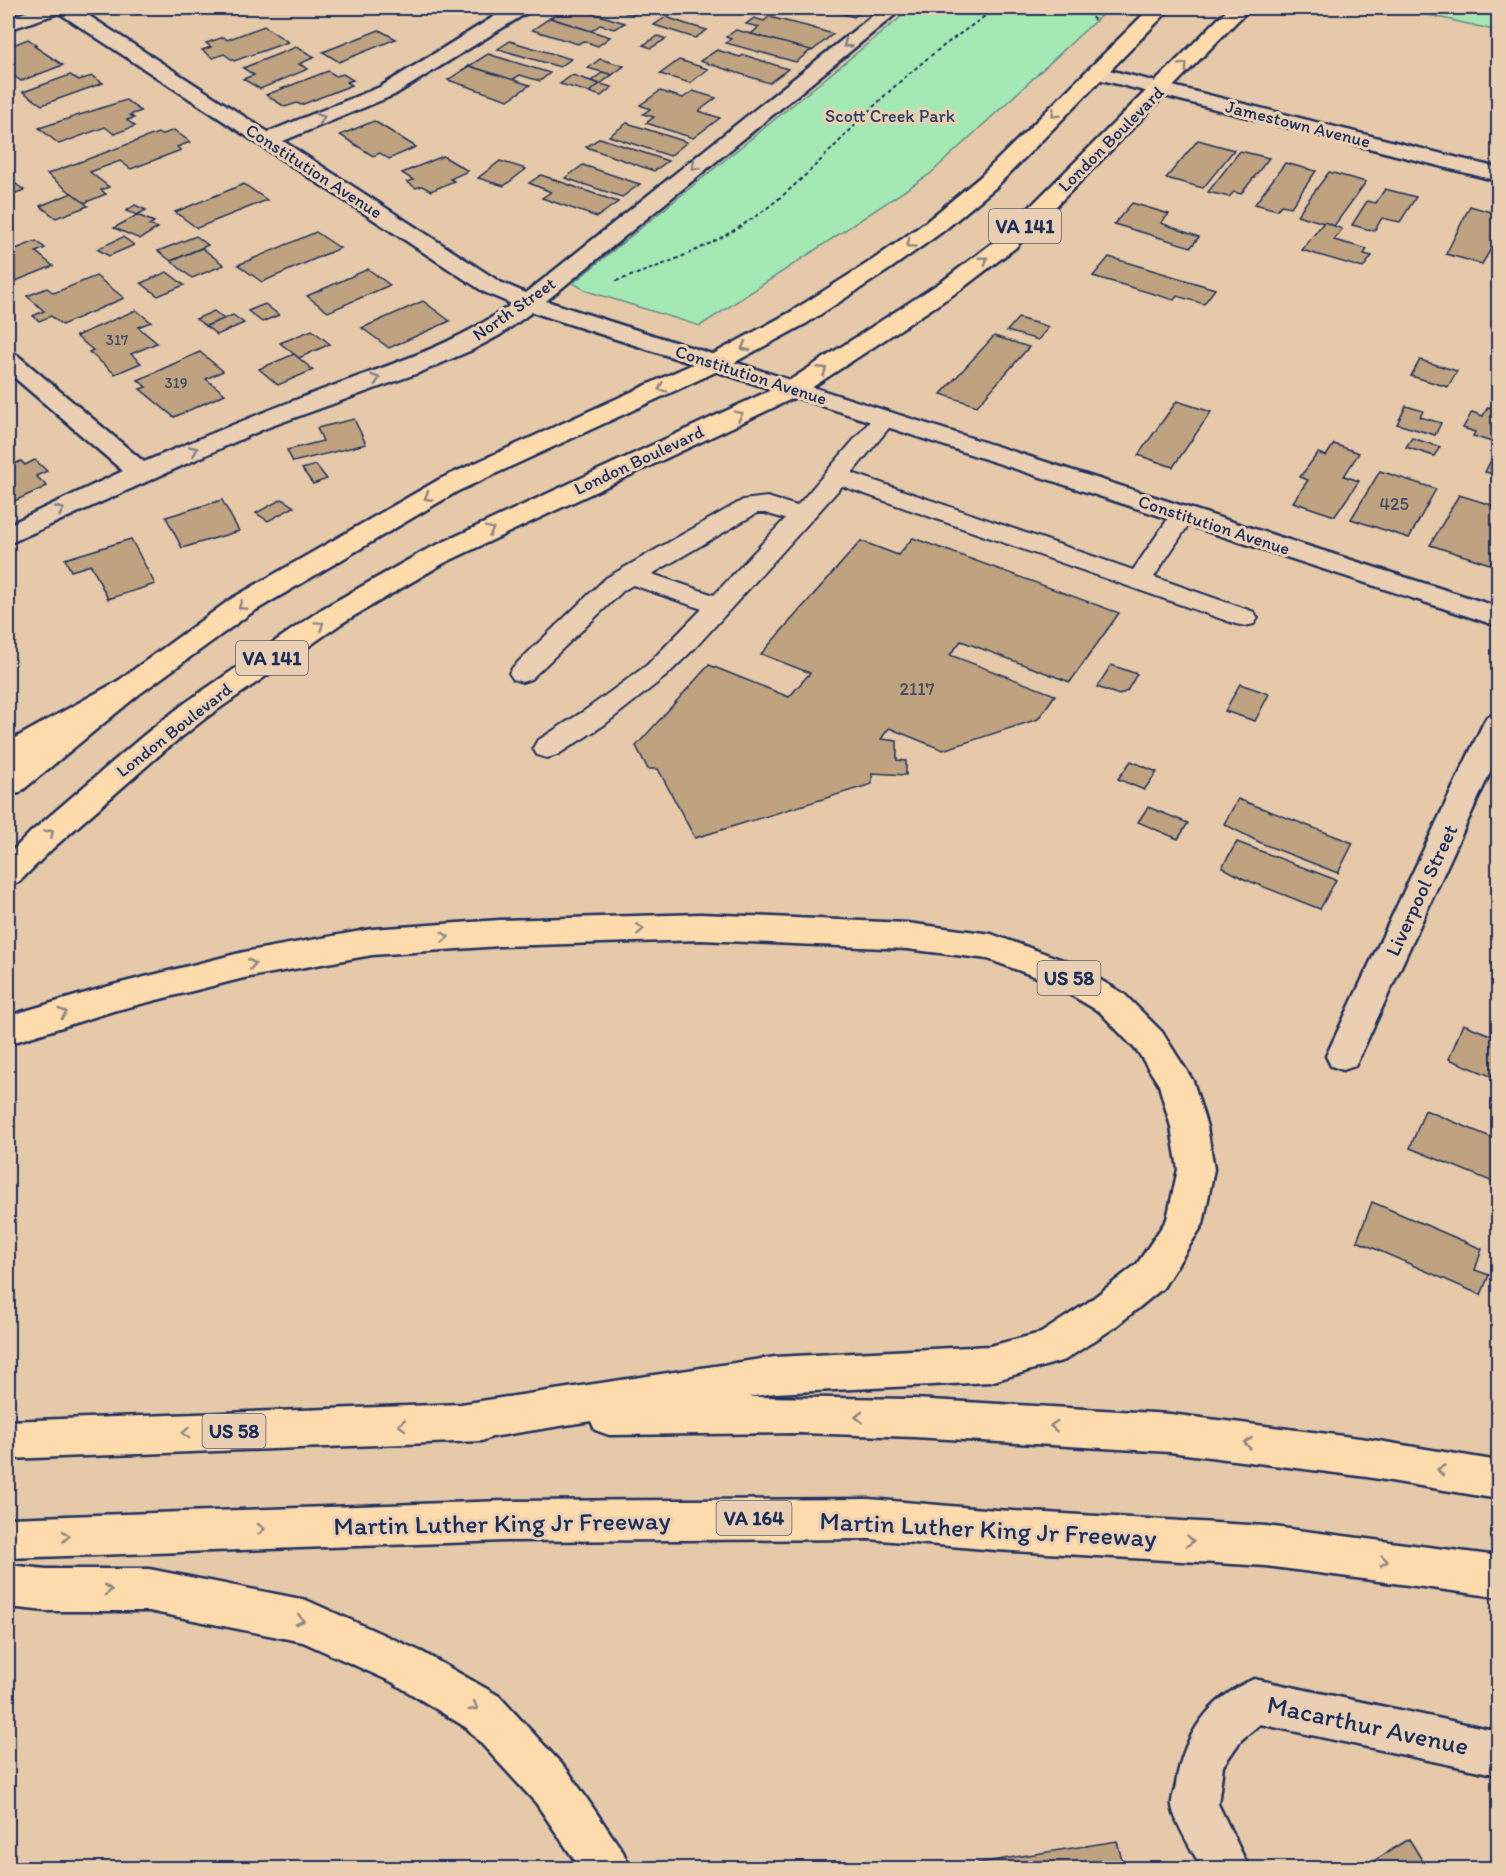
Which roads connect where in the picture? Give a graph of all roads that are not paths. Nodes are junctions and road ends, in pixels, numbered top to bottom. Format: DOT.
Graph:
graph roads {
  1 [pos="56,8"];
  2 [pos="64,8"];
  3 [pos="520,8"];
  4 [pos="893,8"];
  5 [pos="1161,8"];
  6 [pos="1240,8"];
  7 [pos="8,24"];
  8 [pos="1097,73"];
  9 [pos="1161,89"];
  10 [pos="266,140"];
  11 [pos="1498,175"];
  12 [pos="529,303"];
  13 [pos="8,360"];
  14 [pos="715,363"];
  15 [pos="793,389"];
  16 [pos="885,418"];
  17 [pos="141,473"];
  18 [pos="837,476"];
  19 [pos="1183,515"];
  20 [pos="801,516"];
  21 [pos="8,535"];
  22 [pos="630,575"];
  23 [pos="1139,580"];
  24 [pos="719,606"];
  25 [pos="1498,617"];
  26 [pos="1245,618"];
  27 [pos="522,673"];
  28 [pos="128,688"];
  29 [pos="1498,724"];
  30 [pos="547,748"];
  31 [pos="8,755"];
  32 [pos="8,784"];
  33 [pos="8,874"];
  34 [pos="8,1030"];
  35 [pos="1342,1056"];
  36 [pos="460,1423"];
  37 [pos="8,1440"];
  38 [pos="1498,1480"];
  39 [pos="8,1538"];
  40 [pos="1498,1577"];
  41 [pos="8,1586"];
  42 [pos="1498,1753"];
  43 [pos="607,1869"];
  44 [pos="1226,1869"];
  1 -- 7 [label="street"];
  2 -- 10 [label="street, Constitution Avenue"];
  10 -- 3 [label="street, one-way"];
  4 -- 12 [label="street, North Street, one-way"];
  5 -- 8 [label="main road, VA 141"];
  9 -- 6 [label="main road, London Boulevard / VA 141, one-way"];
  8 -- 9 [label="street, Jamestown Avenue"];
  8 -- 14 [label="main road, VA 141, one-way"];
  9 -- 11 [label="street, Jamestown Avenue"];
  15 -- 9 [label="main road, London Boulevard / VA 141, one-way"];
  10 -- 12 [label="street, Constitution Avenue"];
  12 -- 14 [label="street, Constitution Avenue"];
  17 -- 12 [label="street, North Street, one-way"];
  13 -- 17 [label="street"];
  14 -- 15 [label="street, Constitution Avenue"];
  14 -- 28 [label="main road, VA 141, one-way"];
  15 -- 16 [label="street, Constitution Avenue"];
  33 -- 15 [label="main road, London Boulevard / VA 141, one-way"];
  16 -- 18 [label="lane"];
  16 -- 19 [label="street, Constitution Avenue"];
  21 -- 17 [label="street, North Street, one-way"];
  18 -- 20 [label="lane"];
  18 -- 23 [label="lane"];
  19 -- 23 [label="lane"];
  19 -- 25 [label="street, Constitution Avenue"];
  20 -- 22 [label="lane"];
  20 -- 24 [label="lane"];
  22 -- 24 [label="lane"];
  22 -- 27 [label="lane"];
  23 -- 26 [label="lane"];
  24 -- 30 [label="lane"];
  28 -- 31 [label="main road"];
  28 -- 32 [label="main road, VA 141"];
  29 -- 35 [label="street, Liverpool Street"];
  34 -- 36 [label="main road, US 58, one-way"];
  36 -- 37 [label="main road, US 58, one-way"];
  38 -- 36 [label="main road, one-way"];
  39 -- 40 [label="main road, Martin Luther King Jr Freeway / VA 164, one-way"];
  41 -- 43 [label="main road, one-way"];
  42 -- 44 [label="street, Macarthur Avenue"];
}
